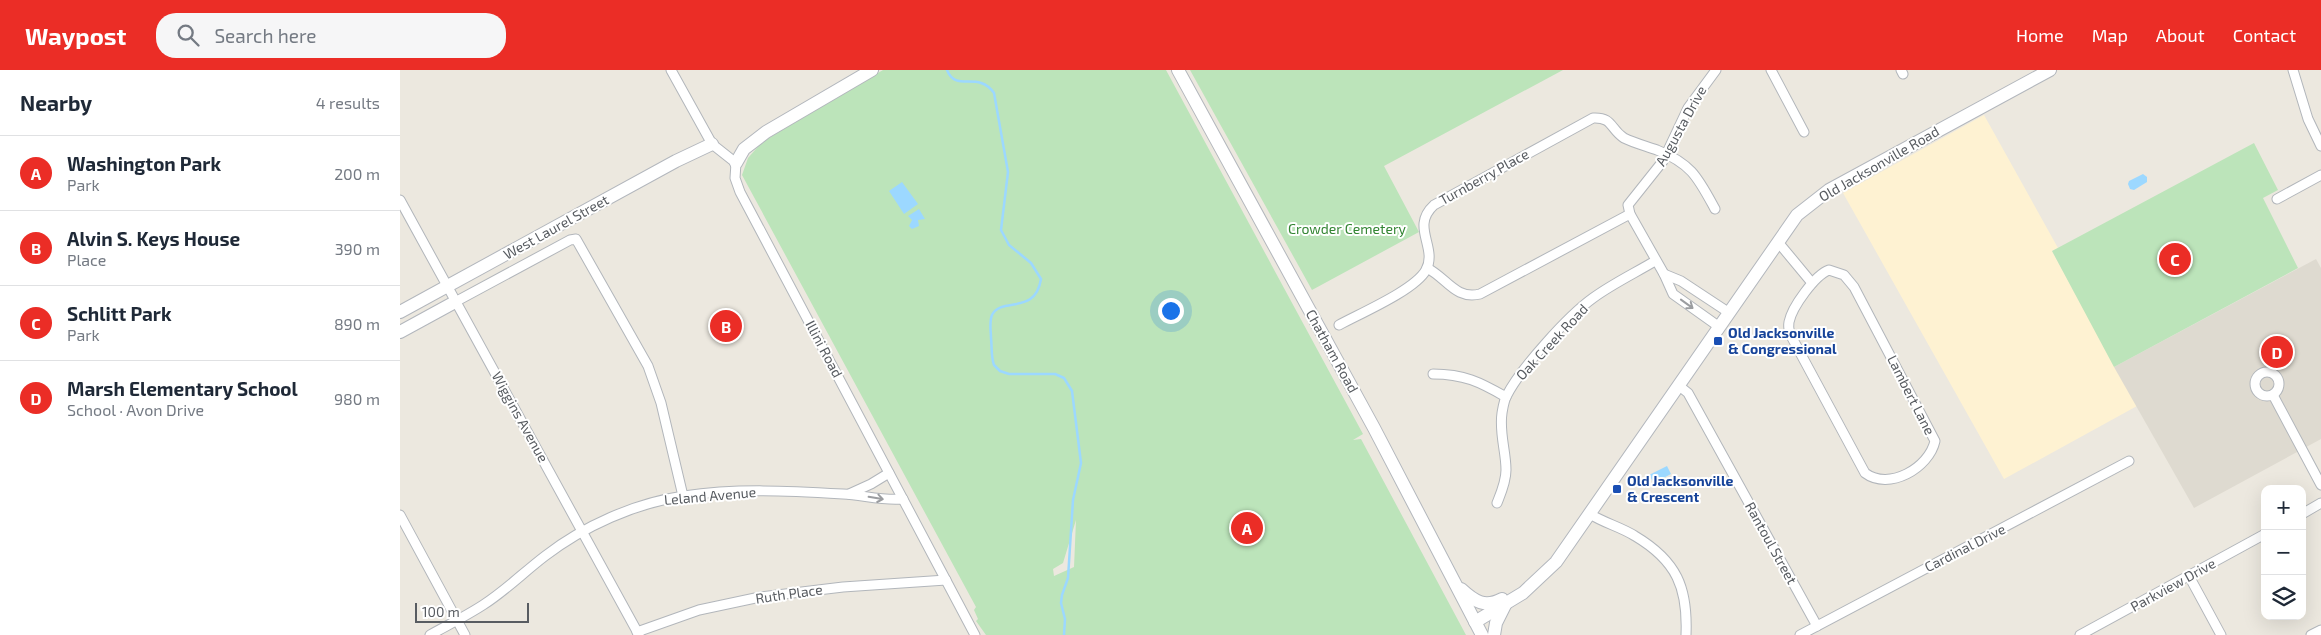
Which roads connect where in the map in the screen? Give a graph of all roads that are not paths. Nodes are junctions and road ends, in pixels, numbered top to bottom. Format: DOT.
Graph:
graph roads {
  1 [pos="671,70"];
  2 [pos="872,70"];
  3 [pos="1178,70"];
  4 [pos="1716,70"];
  5 [pos="1771,70"];
  6 [pos="2048,70"];
  7 [pos="2294,70"];
  8 [pos="2031,75"];
  9 [pos="1804,132"];
  10 [pos="712,144"];
  11 [pos="2321,146"];
  12 [pos="1666,154"];
  13 [pos="736,162"];
  14 [pos="2321,175"];
  15 [pos="2277,199"];
  16 [pos="400,200"];
  17 [pos="1715,209"];
  18 [pos="1630,214"];
  19 [pos="1778,242"];
  20 [pos="1656,261"];
  21 [pos="1427,268"];
  22 [pos="1664,274"];
  23 [pos="1812,283"];
  24 [pos="447,287"];
  25 [pos="455,302"];
  26 [pos="400,312"];
  27 [pos="1728,312"];
  28 [pos="1339,324"];
  29 [pos="1718,326"];
  30 [pos="400,332"];
  31 [pos="1433,374"];
  32 [pos="1678,385"];
  33 [pos="2273,395"];
  34 [pos="1506,397"];
  35 [pos="2129,461"];
  36 [pos="889,473"];
  37 [pos="2321,485"];
  38 [pos="849,494"];
  39 [pos="683,496"];
  40 [pos="903,499"];
  41 [pos="1497,503"];
  42 [pos="2321,503"];
  43 [pos="2306,512"];
  44 [pos="1590,514"];
  45 [pos="400,515"];
  46 [pos="583,532"];
  47 [pos="2261,536"];
  48 [pos="1543,576"];
  49 [pos="2189,576"];
  50 [pos="946,580"];
  51 [pos="1454,582"];
  52 [pos="1506,604"];
  53 [pos="457,620"];
  54 [pos="1475,622"];
  55 [pos="1817,626"];
  56 [pos="2321,630"];
  57 [pos="638,633"];
  58 [pos="430,635"];
  59 [pos="465,635"];
  60 [pos="975,635"];
  61 [pos="1482,635"];
  62 [pos="1494,635"];
  63 [pos="1686,635"];
  64 [pos="1800,635"];
  65 [pos="2080,635"];
  66 [pos="2221,635"];
  67 [pos="2311,635"];
  1 -- 10 [label="street"];
  2 -- 13 [label="street"];
  3 -- 51 [label="street, Chatham Road"];
  4 -- 12 [label="street, Augusta Drive"];
  5 -- 9 [label="street"];
  6 -- 8 [label="street, Old Jacksonville Road"];
  7 -- 11 [label="street"];
  8 -- 19 [label="street, Old Jacksonville Road"];
  10 -- 13 [label="street"];
  10 -- 24 [label="street, West Laurel Street"];
  12 -- 17 [label="street, Turnberry Place"];
  12 -- 18 [label="street, Augusta Drive"];
  12 -- 21 [label="street, Turnberry Place"];
  13 -- 36 [label="street, Illini Road"];
  14 -- 15 [label="street"];
  16 -- 24 [label="street, Wiggins Avenue"];
  18 -- 20 [label="street"];
  18 -- 21 [label="street"];
  19 -- 23 [label="street"];
  19 -- 27 [label="street, Old Jacksonville Road"];
  20 -- 22 [label="street"];
  20 -- 34 [label="street, Oak Creek Road"];
  21 -- 28 [label="street"];
  22 -- 27 [label="street"];
  22 -- 29 [label="street, one-way"];
  23 -- 23 [label="street, Lambert Lane"];
  24 -- 25 [label="street, Wiggins Avenue"];
  24 -- 26 [label="street, West Laurel Street"];
  25 -- 30 [label="street, West Laurel Street"];
  25 -- 39 [label="street, West Laurel Street"];
  25 -- 46 [label="street, Wiggins Avenue"];
  27 -- 29 [label="street, Old Jacksonville Road"];
  29 -- 32 [label="street, Old Jacksonville Road"];
  31 -- 34 [label="street"];
  32 -- 44 [label="street, Old Jacksonville Road"];
  32 -- 55 [label="street, Rantoul Street"];
  33 -- 37 [label="street"];
  34 -- 41 [label="street, Oak Creek Road"];
  35 -- 55 [label="street, Cardinal Drive"];
  36 -- 38 [label="street"];
  36 -- 40 [label="street, Illini Road"];
  38 -- 39 [label="street, Leland Avenue"];
  38 -- 40 [label="street, Leland Avenue, one-way"];
  39 -- 46 [label="street, Leland Avenue"];
  40 -- 50 [label="street, Illini Road"];
  42 -- 43 [label="street"];
  44 -- 48 [label="street, Old Jacksonville Road"];
  44 -- 63 [label="street"];
  45 -- 53 [label="street"];
  46 -- 53 [label="street, Leland Avenue"];
  46 -- 57 [label="street, Wiggins Avenue"];
  47 -- 49 [label="street, Parkview Drive"];
  48 -- 51 [label="street"];
  48 -- 52 [label="street, Old Jacksonville Road"];
  49 -- 65 [label="street, Parkview Drive"];
  49 -- 66 [label="street"];
  50 -- 57 [label="street, Ruth Place"];
  50 -- 60 [label="street, Illini Road"];
  51 -- 54 [label="street, Chatham Road"];
  52 -- 54 [label="street, Old Jacksonville Road"];
  52 -- 62 [label="street"];
  53 -- 58 [label="street, Leland Avenue"];
  53 -- 59 [label="street"];
  54 -- 61 [label="street, Chatham Road"];
  55 -- 64 [label="street, Cardinal Drive"];
  56 -- 67 [label="street"];
}
